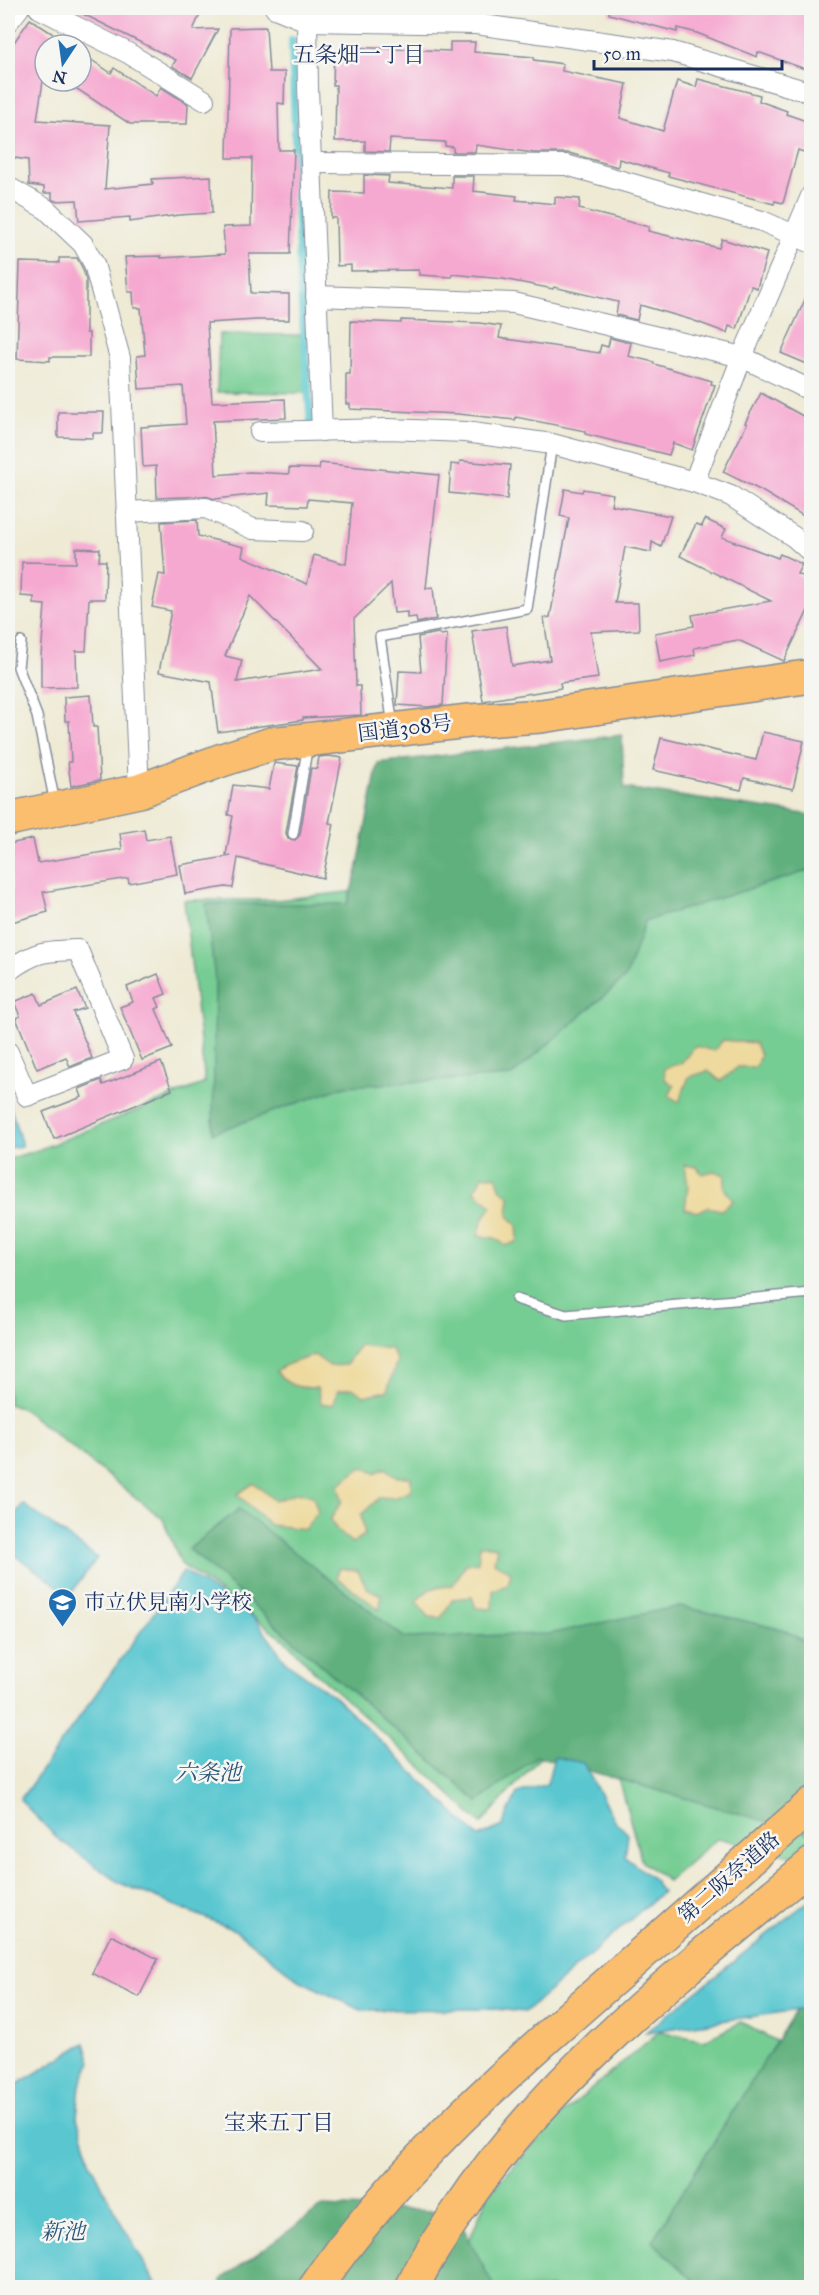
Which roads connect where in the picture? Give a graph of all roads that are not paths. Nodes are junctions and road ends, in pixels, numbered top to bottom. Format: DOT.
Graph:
graph roads {
  1 [pos="19,8"];
  2 [pos="39,8"];
  3 [pos="275,8"];
  4 [pos="310,14"];
  5 [pos="476,16"];
  6 [pos="8,22"];
  7 [pos="812,93"];
  8 [pos="204,100"];
  9 [pos="313,163"];
  10 [pos="8,187"];
  11 [pos="812,194"];
  12 [pos="803,239"];
  13 [pos="316,296"];
  14 [pos="742,357"];
  15 [pos="812,391"];
  16 [pos="322,431"];
  17 [pos="260,432"];
  18 [pos="552,444"];
  19 [pos="694,482"];
  20 [pos="126,512"];
  21 [pos="303,531"];
  22 [pos="812,553"];
  23 [pos="21,642"];
  24 [pos="812,676"];
  25 [pos="393,730"];
  26 [pos="309,739"];
  27 [pos="139,792"];
  28 [pos="56,808"];
  29 [pos="8,819"];
  30 [pos="293,834"];
  31 [pos="8,971"];
  32 [pos="8,1052"];
  33 [pos="812,1293"];
  34 [pos="516,1299"];
  35 [pos="812,1804"];
  36 [pos="812,1864"];
  37 [pos="315,2288"];
  38 [pos="412,2288"];
  1 -- 6 [label="street"];
  2 -- 8 [label="street"];
  3 -- 4 [label="street"];
  4 -- 5 [label="street"];
  4 -- 9 [label="street"];
  5 -- 7 [label="street"];
  9 -- 12 [label="street"];
  9 -- 13 [label="street"];
  10 -- 20 [label="street"];
  11 -- 12 [label="street"];
  12 -- 14 [label="street"];
  13 -- 14 [label="street"];
  13 -- 16 [label="street"];
  14 -- 15 [label="street"];
  14 -- 19 [label="street"];
  16 -- 17 [label="street"];
  16 -- 18 [label="street"];
  18 -- 19 [label="street"];
  18 -- 25 [label="lane"];
  19 -- 22 [label="street"];
  20 -- 21 [label="street"];
  20 -- 27 [label="street"];
  23 -- 28 [label="lane"];
  24 -- 25 [label="highway, 国道308号"];
  25 -- 26 [label="highway, 国道308号"];
  26 -- 27 [label="highway, 国道308号"];
  26 -- 30 [label="lane"];
  27 -- 28 [label="highway, 国道308号"];
  28 -- 29 [label="highway, 国道308号"];
  31 -- 32 [label="street"];
  33 -- 34 [label="lane"];
  35 -- 37 [label="highway, 第二阪奈道路"];
  36 -- 38 [label="highway"];
}
